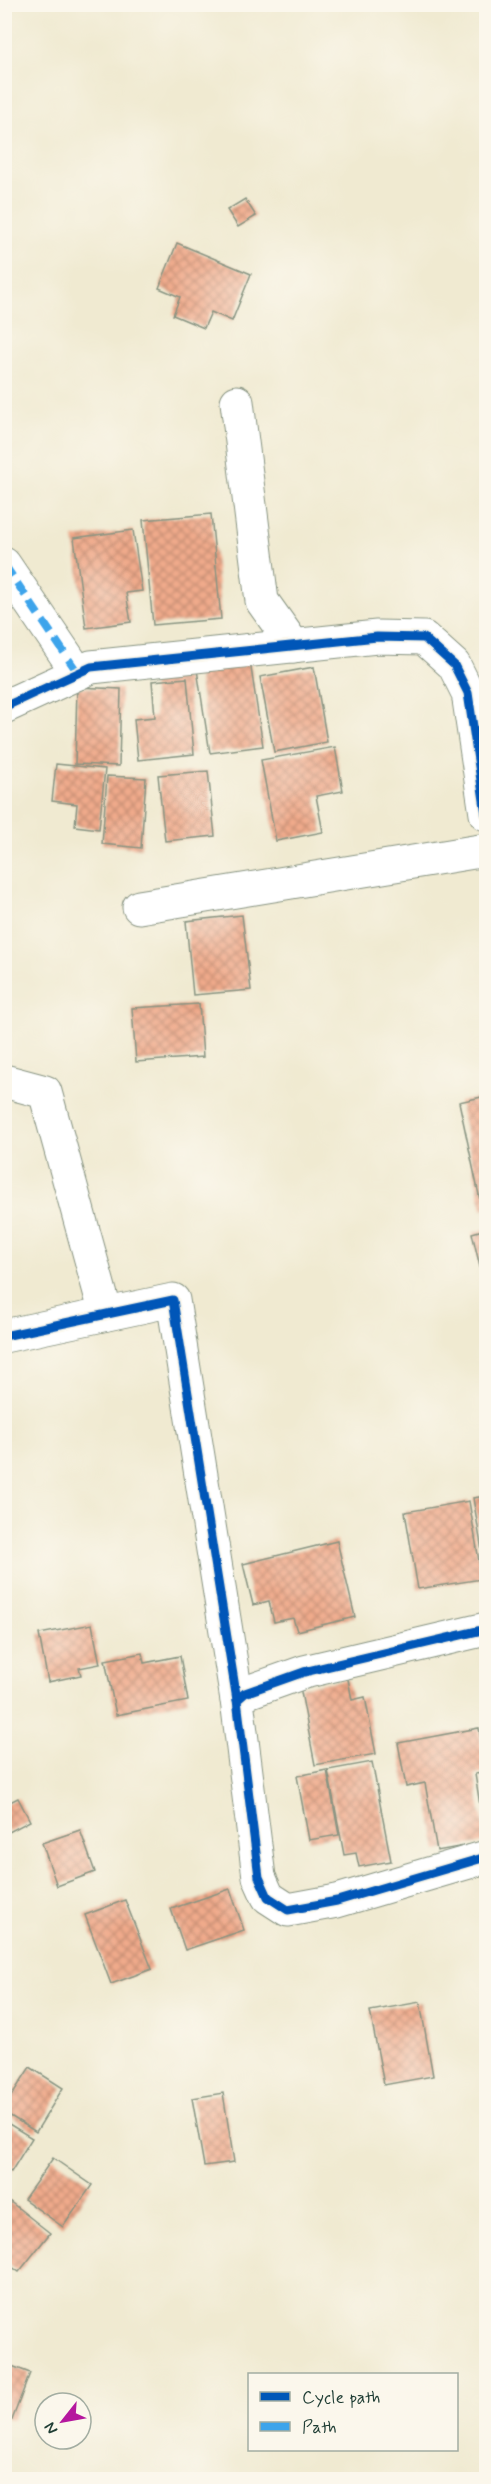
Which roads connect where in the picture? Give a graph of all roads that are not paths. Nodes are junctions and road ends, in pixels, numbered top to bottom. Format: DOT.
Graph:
graph roads {
  1 [pos="237,402"];
  2 [pos="4,564"];
  3 [pos="294,646"];
  4 [pos="78,673"];
  5 [pos="4,707"];
  6 [pos="486,814"];
  7 [pos="486,850"];
  8 [pos="139,907"];
  9 [pos="4,1081"];
  10 [pos="106,1314"];
  11 [pos="4,1336"];
  12 [pos="486,1629"];
  13 [pos="237,1700"];
  14 [pos="486,1857"];
  1 -- 3 [label="street"];
  2 -- 4 [label="street"];
  3 -- 4 [label="street"];
  3 -- 6 [label="street"];
  4 -- 5 [label="street"];
  7 -- 8 [label="street"];
  9 -- 10 [label="street"];
  10 -- 11 [label="street"];
  10 -- 13 [label="street"];
  12 -- 13 [label="street"];
  13 -- 14 [label="street"];
}
